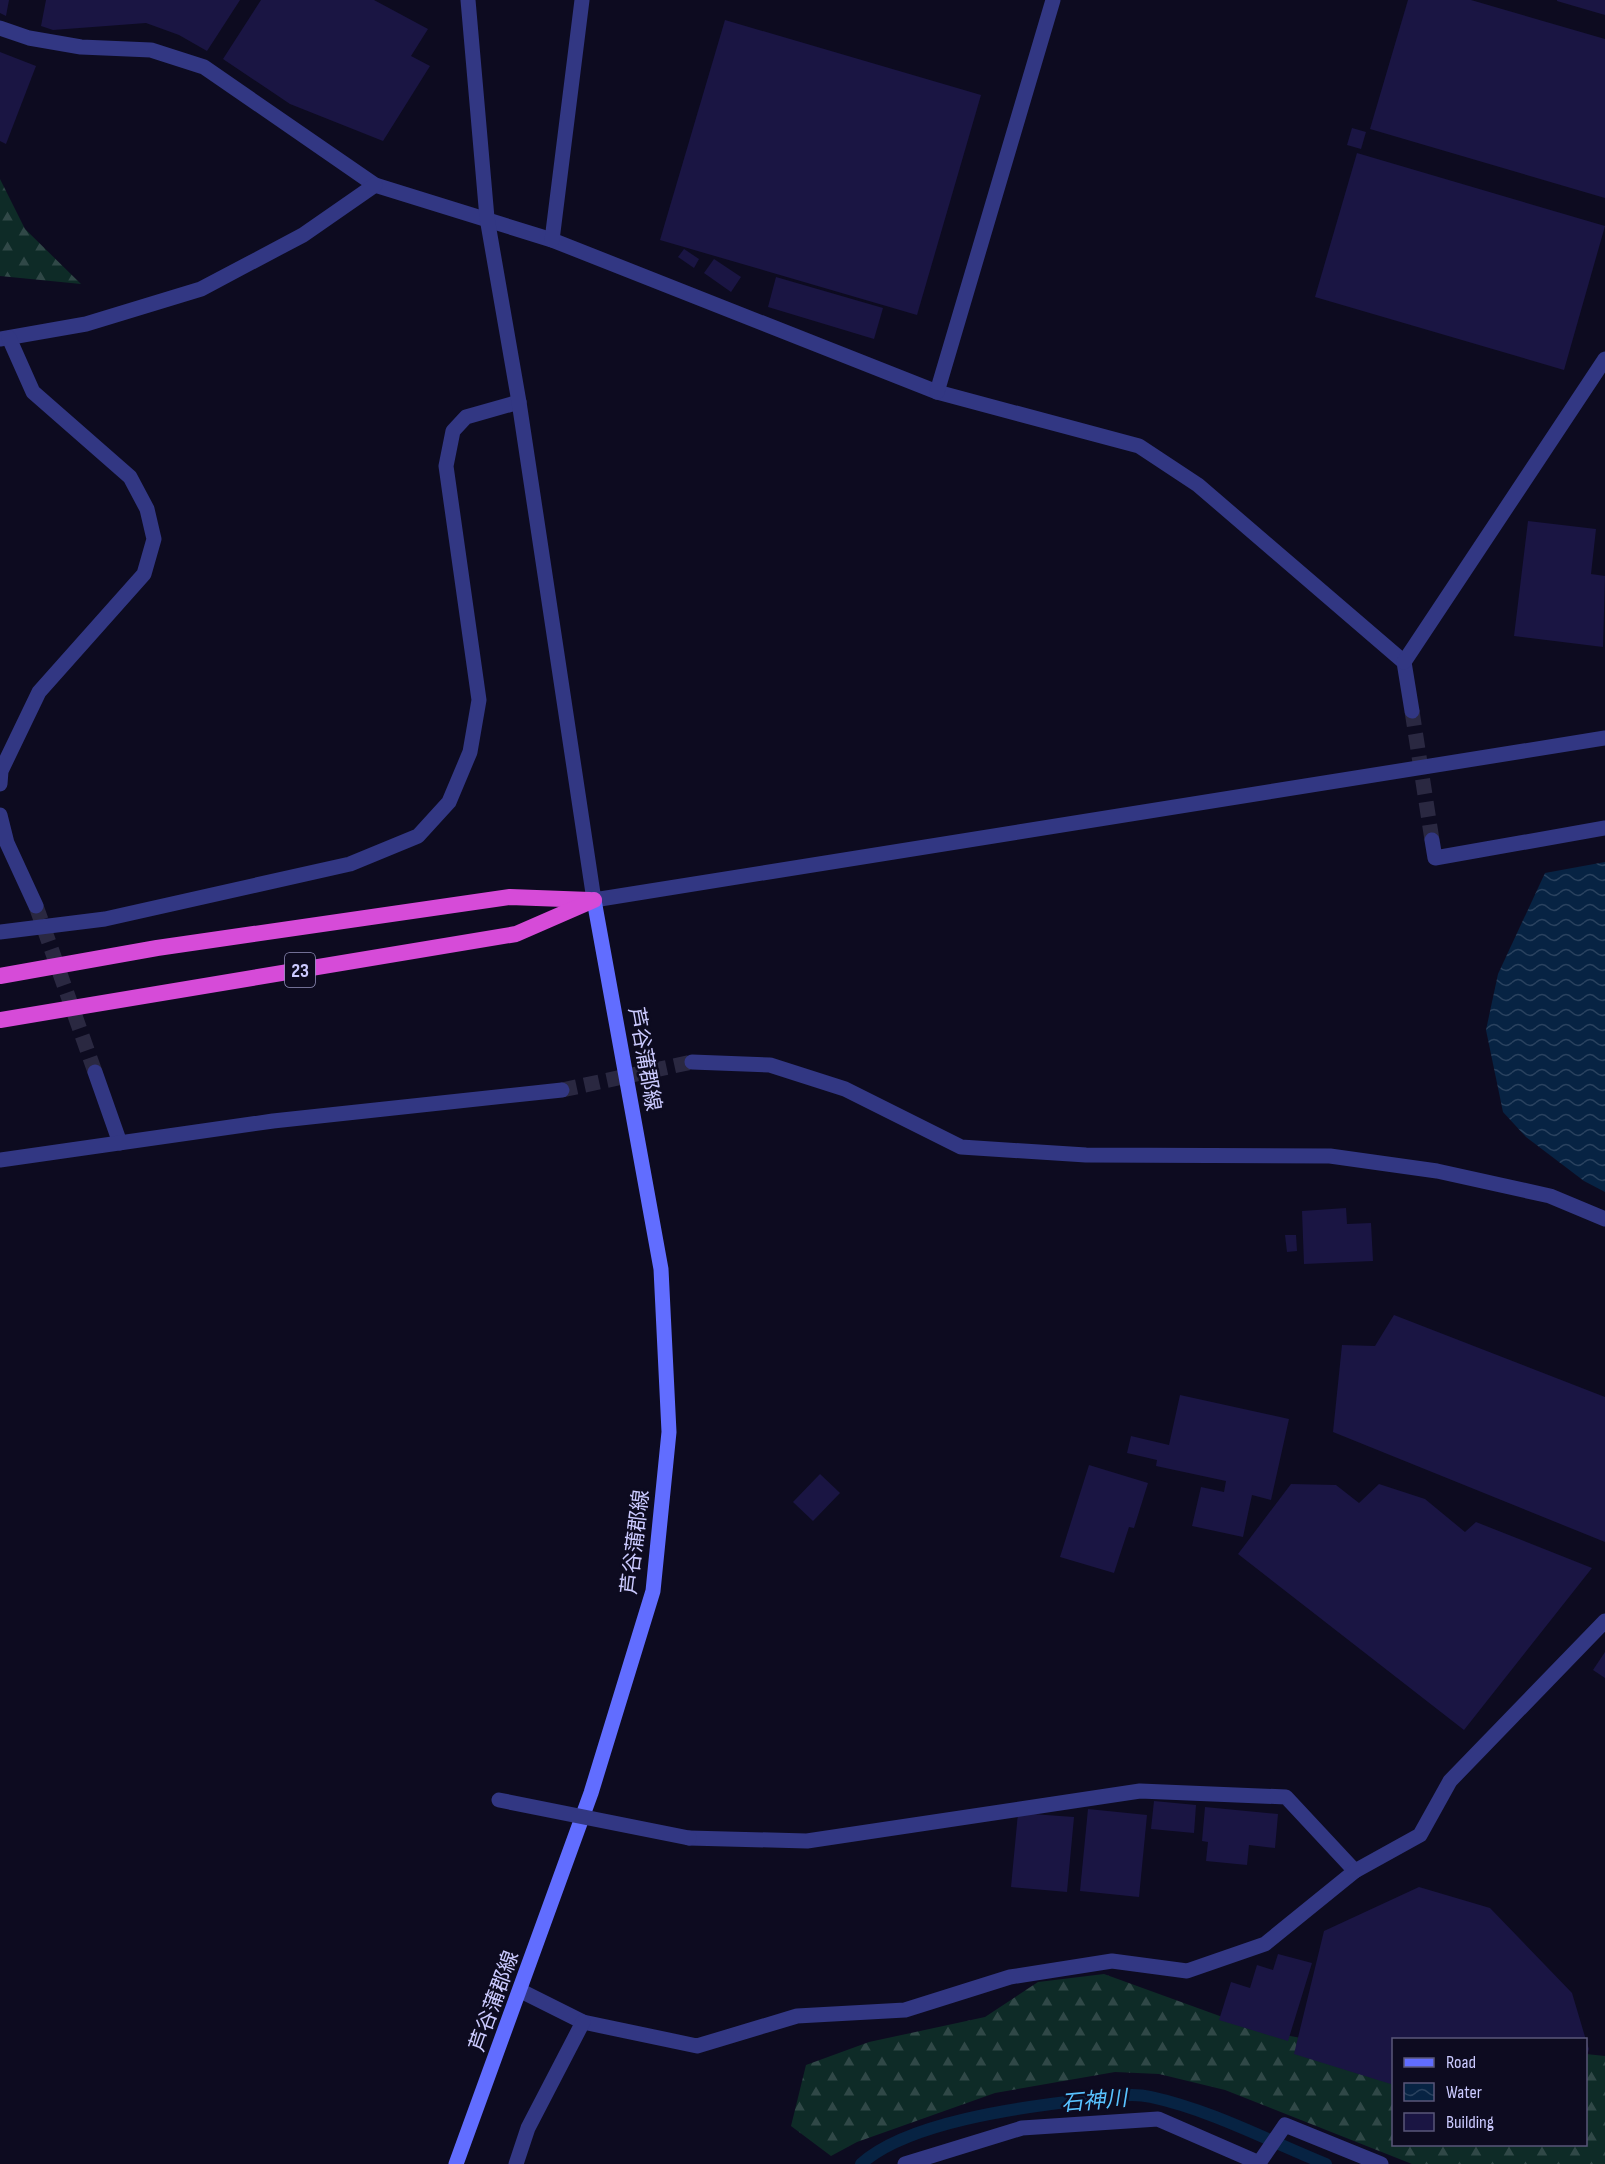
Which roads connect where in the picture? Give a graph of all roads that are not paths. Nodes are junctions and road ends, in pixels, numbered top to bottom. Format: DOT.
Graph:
graph roads {
  1 [pos="468,0"];
  2 [pos="582,0"];
  3 [pos="1053,0"];
  4 [pos="0,28"];
  5 [pos="375,185"];
  6 [pos="487,218"];
  7 [pos="552,240"];
  8 [pos="5,338"];
  9 [pos="1605,359"];
  10 [pos="937,392"];
  11 [pos="519,402"];
  12 [pos="1404,662"];
  13 [pos="1412,711"];
  14 [pos="1605,738"];
  15 [pos="0,784"];
  16 [pos="0,815"];
  17 [pos="1605,828"];
  18 [pos="1432,840"];
  19 [pos="594,900"];
  20 [pos="36,906"];
  21 [pos="0,932"];
  22 [pos="0,976"];
  23 [pos="0,1020"];
  24 [pos="692,1062"];
  25 [pos="95,1072"];
  26 [pos="562,1090"];
  27 [pos="120,1143"];
  28 [pos="0,1160"];
  29 [pos="1605,1219"];
  30 [pos="1605,1621"];
  31 [pos="500,1800"];
  32 [pos="1354,1871"];
  33 [pos="521,1991"];
  34 [pos="583,2022"];
  35 [pos="1259,2163"];
  36 [pos="456,2164"];
  37 [pos="516,2164"];
  38 [pos="905,2164"];
  39 [pos="1381,2164"];
  1 -- 6 [label="street"];
  2 -- 7 [label="street"];
  3 -- 10 [label="street"];
  4 -- 5 [label="street"];
  5 -- 6 [label="street"];
  5 -- 8 [label="street"];
  6 -- 7 [label="street"];
  6 -- 11 [label="street"];
  7 -- 10 [label="street"];
  8 -- 15 [label="street"];
  9 -- 12 [label="street"];
  10 -- 12 [label="street"];
  11 -- 19 [label="street"];
  11 -- 21 [label="street"];
  12 -- 13 [label="street"];
  14 -- 19 [label="street"];
  16 -- 20 [label="street"];
  17 -- 18 [label="street"];
  19 -- 22 [label="highway, 23"];
  19 -- 23 [label="highway, 23"];
  19 -- 33 [label="main road, 芦谷蒲郡線"];
  24 -- 29 [label="street"];
  25 -- 27 [label="street"];
  26 -- 27 [label="street"];
  27 -- 28 [label="street"];
  30 -- 32 [label="street"];
  31 -- 32 [label="street, bridge"];
  32 -- 34 [label="street"];
  33 -- 34 [label="street"];
  33 -- 36 [label="main road, 芦谷蒲郡線"];
  34 -- 37 [label="street"];
  35 -- 38 [label="street"];
  35 -- 39 [label="street"];
}
